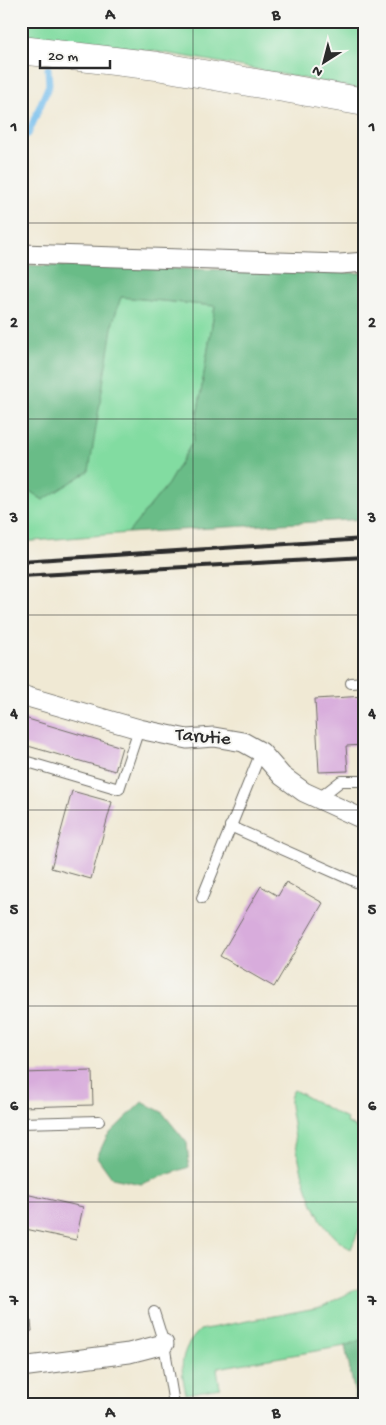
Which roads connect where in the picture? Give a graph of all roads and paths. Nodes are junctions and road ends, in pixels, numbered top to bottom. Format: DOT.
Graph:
graph roads {
  1 [pos="21,50"];
  2 [pos="365,102"];
  3 [pos="21,254"];
  4 [pos="365,262"];
  5 [pos="365,682"];
  6 [pos="351,683"];
  7 [pos="21,694"];
  8 [pos="139,729"];
  9 [pos="261,752"];
  10 [pos="21,760"];
  11 [pos="365,781"];
  12 [pos="318,799"];
  13 [pos="365,820"];
  14 [pos="230,826"];
  15 [pos="365,886"];
  16 [pos="202,898"];
  17 [pos="99,1121"];
  18 [pos="21,1123"];
  19 [pos="154,1312"];
  20 [pos="164,1344"];
  21 [pos="21,1367"];
  22 [pos="174,1404"];
  1 -- 2 [label="highway"];
  3 -- 4 [label="street"];
  5 -- 6 [label="lane"];
  7 -- 8 [label="street, Tarutie"];
  8 -- 9 [label="street, Tarutie"];
  8 -- 10 [label="lane"];
  9 -- 12 [label="street, Tarutie"];
  9 -- 14 [label="lane"];
  11 -- 12 [label="lane"];
  12 -- 13 [label="street, Tarutie"];
  14 -- 15 [label="lane"];
  14 -- 16 [label="lane"];
  17 -- 18 [label="lane"];
  19 -- 20 [label="lane"];
  20 -- 21 [label="street"];
  20 -- 22 [label="lane"];
}
